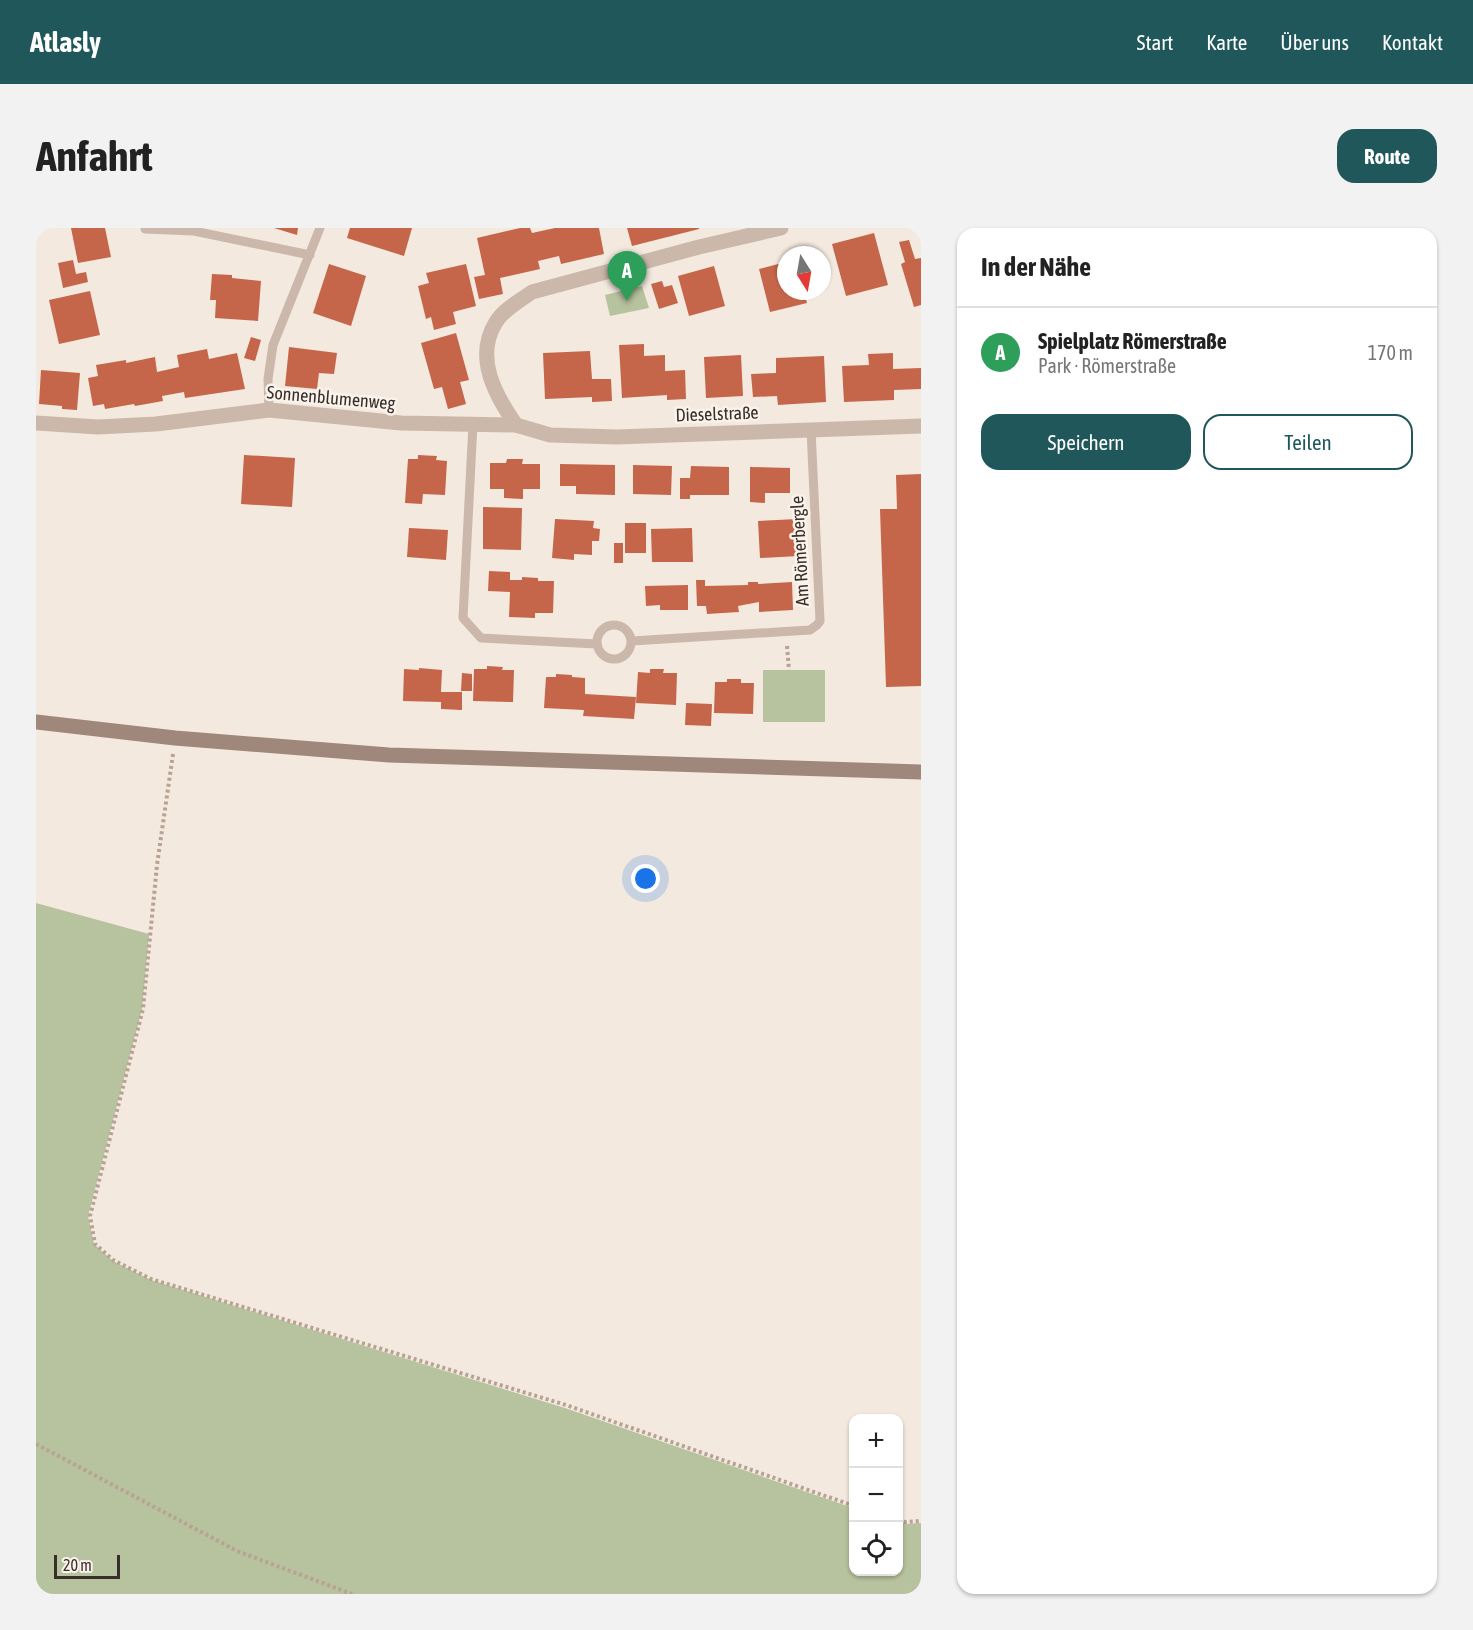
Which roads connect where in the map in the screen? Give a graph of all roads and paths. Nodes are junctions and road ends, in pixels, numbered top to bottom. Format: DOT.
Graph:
graph roads {
  1 [pos="320,228"];
  2 [pos="781,228"];
  3 [pos="146,229"];
  4 [pos="310,255"];
  5 [pos="269,410"];
  6 [pos="36,423"];
  7 [pos="473,424"];
  8 [pos="516,425"];
  9 [pos="921,426"];
  10 [pos="811,430"];
  11 [pos="787,631"];
  12 [pos="632,641"];
  13 [pos="597,644"];
  14 [pos="789,670"];
  15 [pos="36,722"];
  16 [pos="175,738"];
  17 [pos="921,772"];
  18 [pos="36,1444"];
  19 [pos="849,1504"];
  20 [pos="903,1521"];
  21 [pos="921,1521"];
  22 [pos="352,1594"];
  1 -- 4 [label="lane"];
  2 -- 8 [label="street"];
  3 -- 4 [label="lane"];
  4 -- 5 [label="lane"];
  5 -- 6 [label="street, Sonnenblumenweg"];
  5 -- 7 [label="street, Sonnenblumenweg"];
  7 -- 8 [label="street, Sonnenblumenweg"];
  7 -- 13 [label="lane"];
  8 -- 10 [label="street, Dieselstraße"];
  9 -- 10 [label="street, Dieselstraße"];
  10 -- 11 [label="lane, Am Römerbergle"];
  11 -- 12 [label="lane, Am Römerbergle"];
  11 -- 14 [label="path"];
  12 -- 13 [label="lane"];
  12 -- 13 [label="lane"];
  15 -- 16 [label="street"];
  16 -- 17 [label="street"];
  16 -- 19 [label="path"];
  18 -- 22 [label="path"];
  20 -- 21 [label="path"];
}
